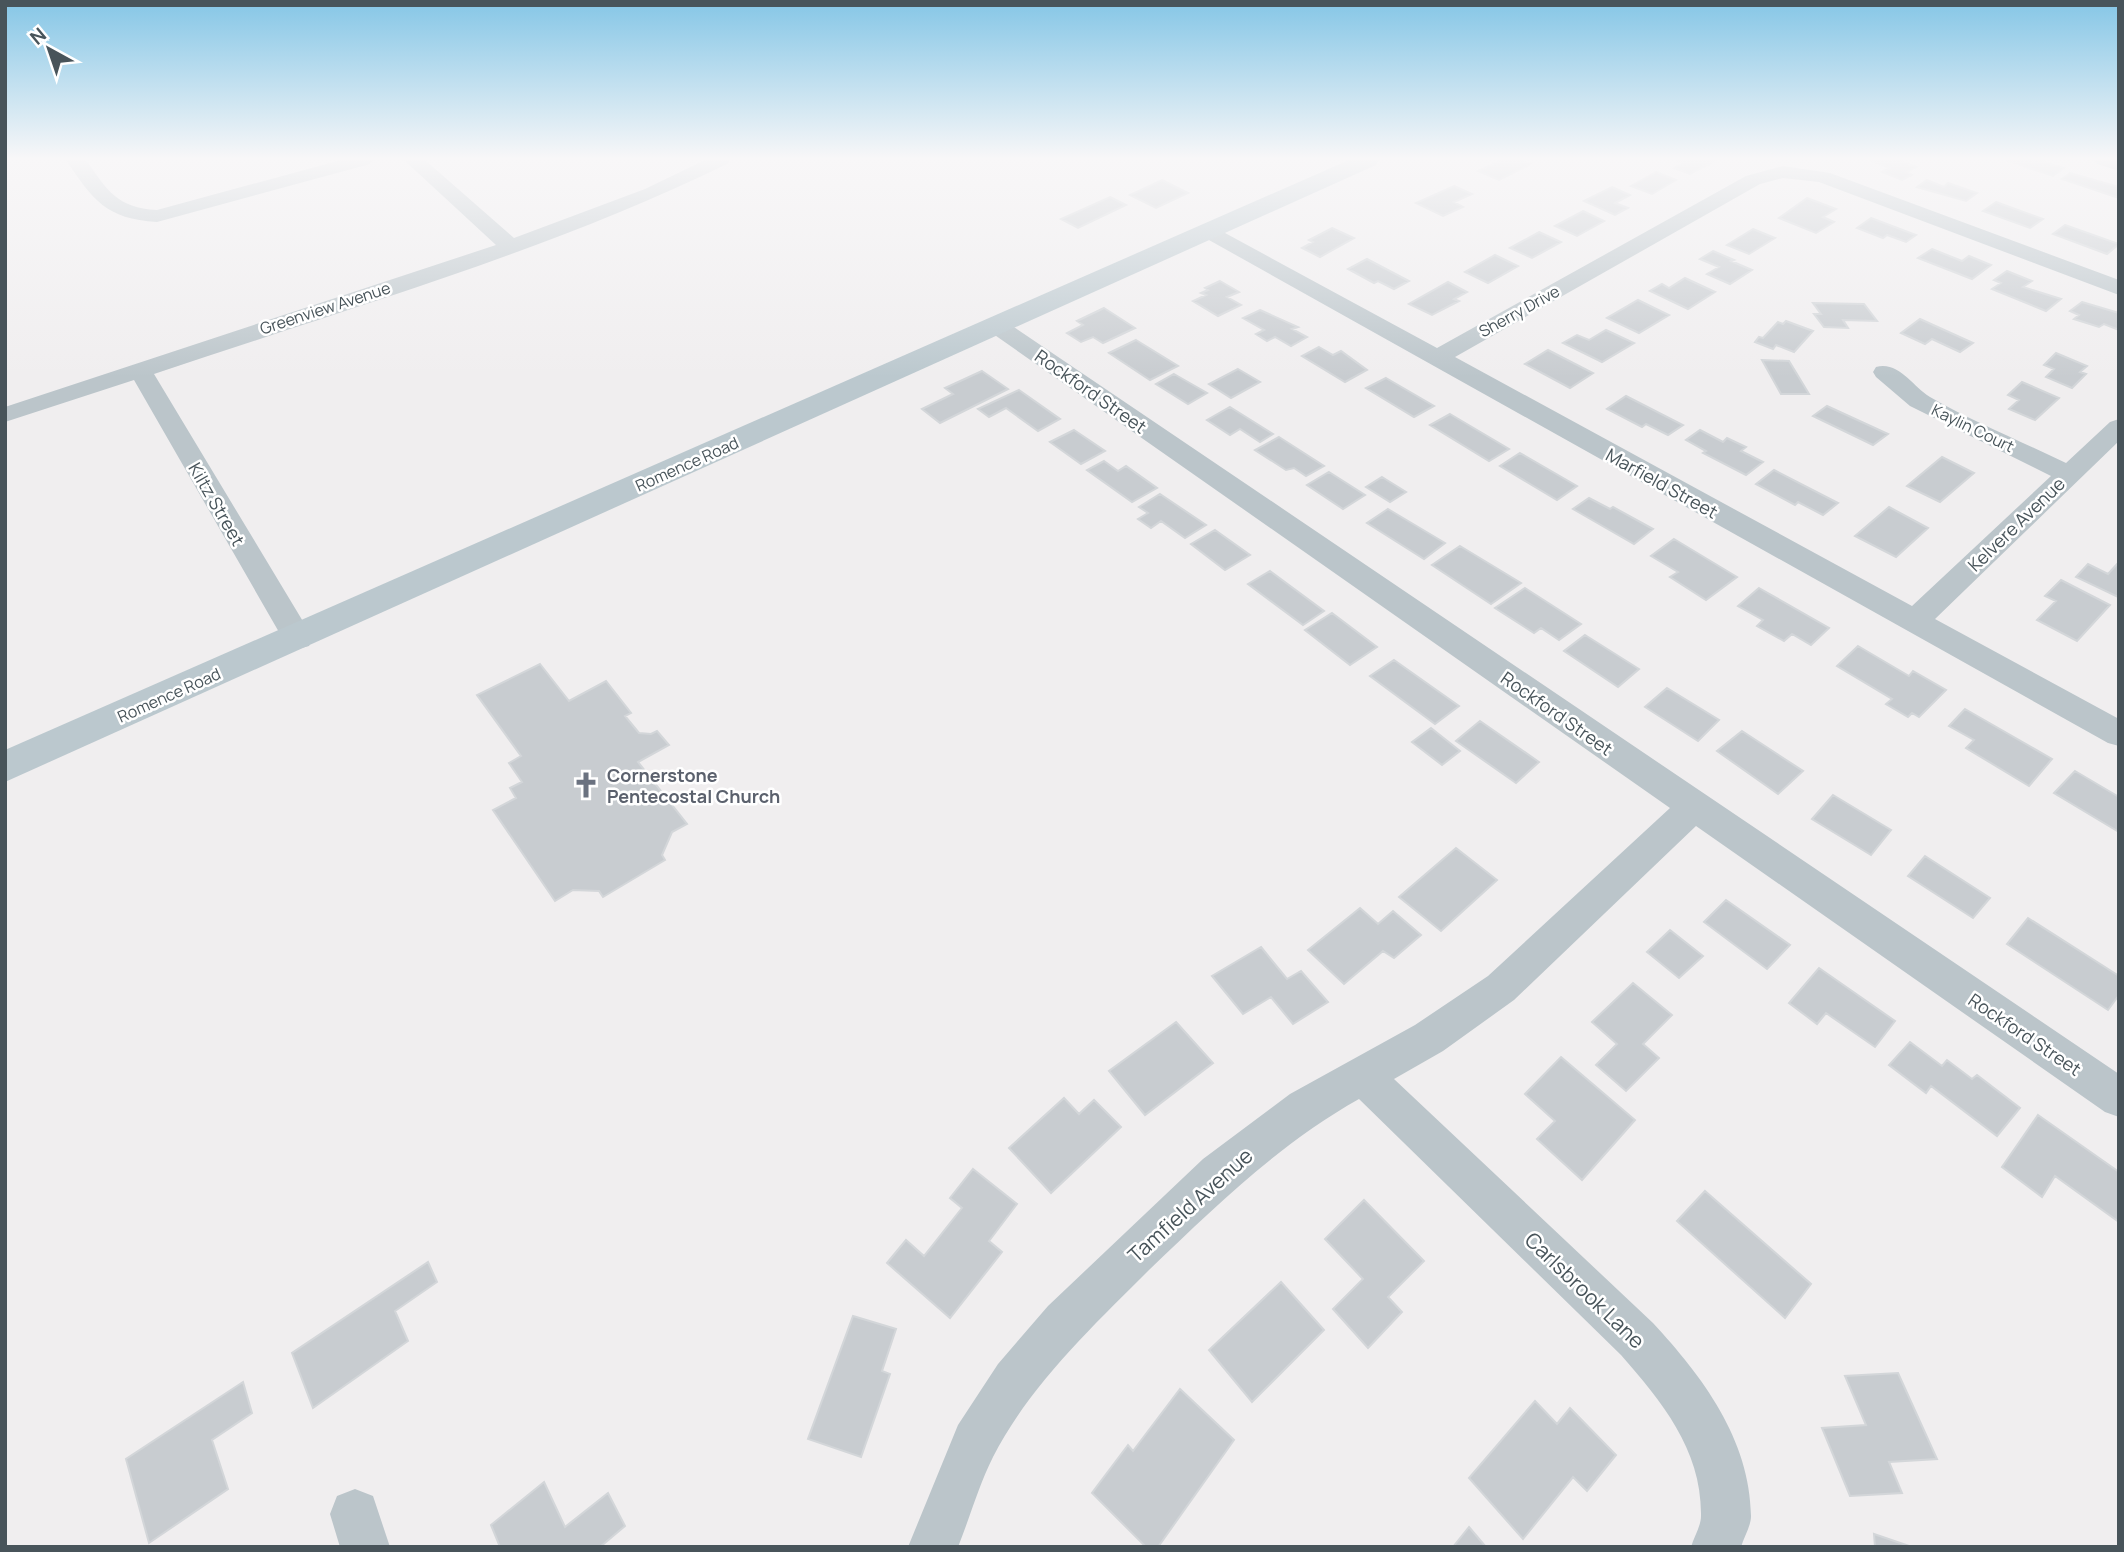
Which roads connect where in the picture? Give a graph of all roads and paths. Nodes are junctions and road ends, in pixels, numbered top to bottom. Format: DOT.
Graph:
graph roads {
  1 [pos="495,232"];
  2 [pos="549,232"];
  3 [pos="1204,232"];
  4 [pos="1210,232"];
  5 [pos="1660,232"];
  6 [pos="1970,232"];
  7 [pos="511,247"];
  8 [pos="2119,288"];
  9 [pos="997,326"];
  10 [pos="1436,358"];
  11 [pos="139,369"];
  12 [pos="1885,372"];
  13 [pos="5,415"];
  14 [pos="2119,427"];
  15 [pos="2068,474"];
  16 [pos="1914,621"];
  17 [pos="298,638"];
  18 [pos="2119,734"];
  19 [pos="5,767"];
  20 [pos="1694,807"];
  21 [pos="1363,1076"];
  22 [pos="2119,1098"];
  23 [pos="933,1547"];
  24 [pos="1716,1547"];
  1 -- 7 [label="street"];
  2 -- 7 [label="street, Greenview Avenue"];
  3 -- 9 [label="street, Romence Road"];
  4 -- 10 [label="street, Marfield Street"];
  5 -- 10 [label="street, Sherry Drive"];
  6 -- 8 [label="street, Sherry Drive"];
  7 -- 11 [label="street, Greenview Avenue"];
  9 -- 17 [label="street, Romence Road"];
  9 -- 20 [label="street, Rockford Street"];
  10 -- 16 [label="street, Marfield Street"];
  11 -- 13 [label="street, Greenview Avenue"];
  11 -- 17 [label="street, Kiltz Street"];
  12 -- 15 [label="street, Kaylin Court"];
  14 -- 15 [label="street, Kelvere Avenue"];
  15 -- 16 [label="street, Kelvere Avenue"];
  16 -- 18 [label="street, Marfield Street"];
  17 -- 19 [label="street, Romence Road"];
  20 -- 21 [label="street, Tamfield Avenue"];
  20 -- 22 [label="street, Rockford Street"];
  21 -- 23 [label="street, Tamfield Avenue"];
  21 -- 24 [label="street, Carlsbrook Lane"];
}
